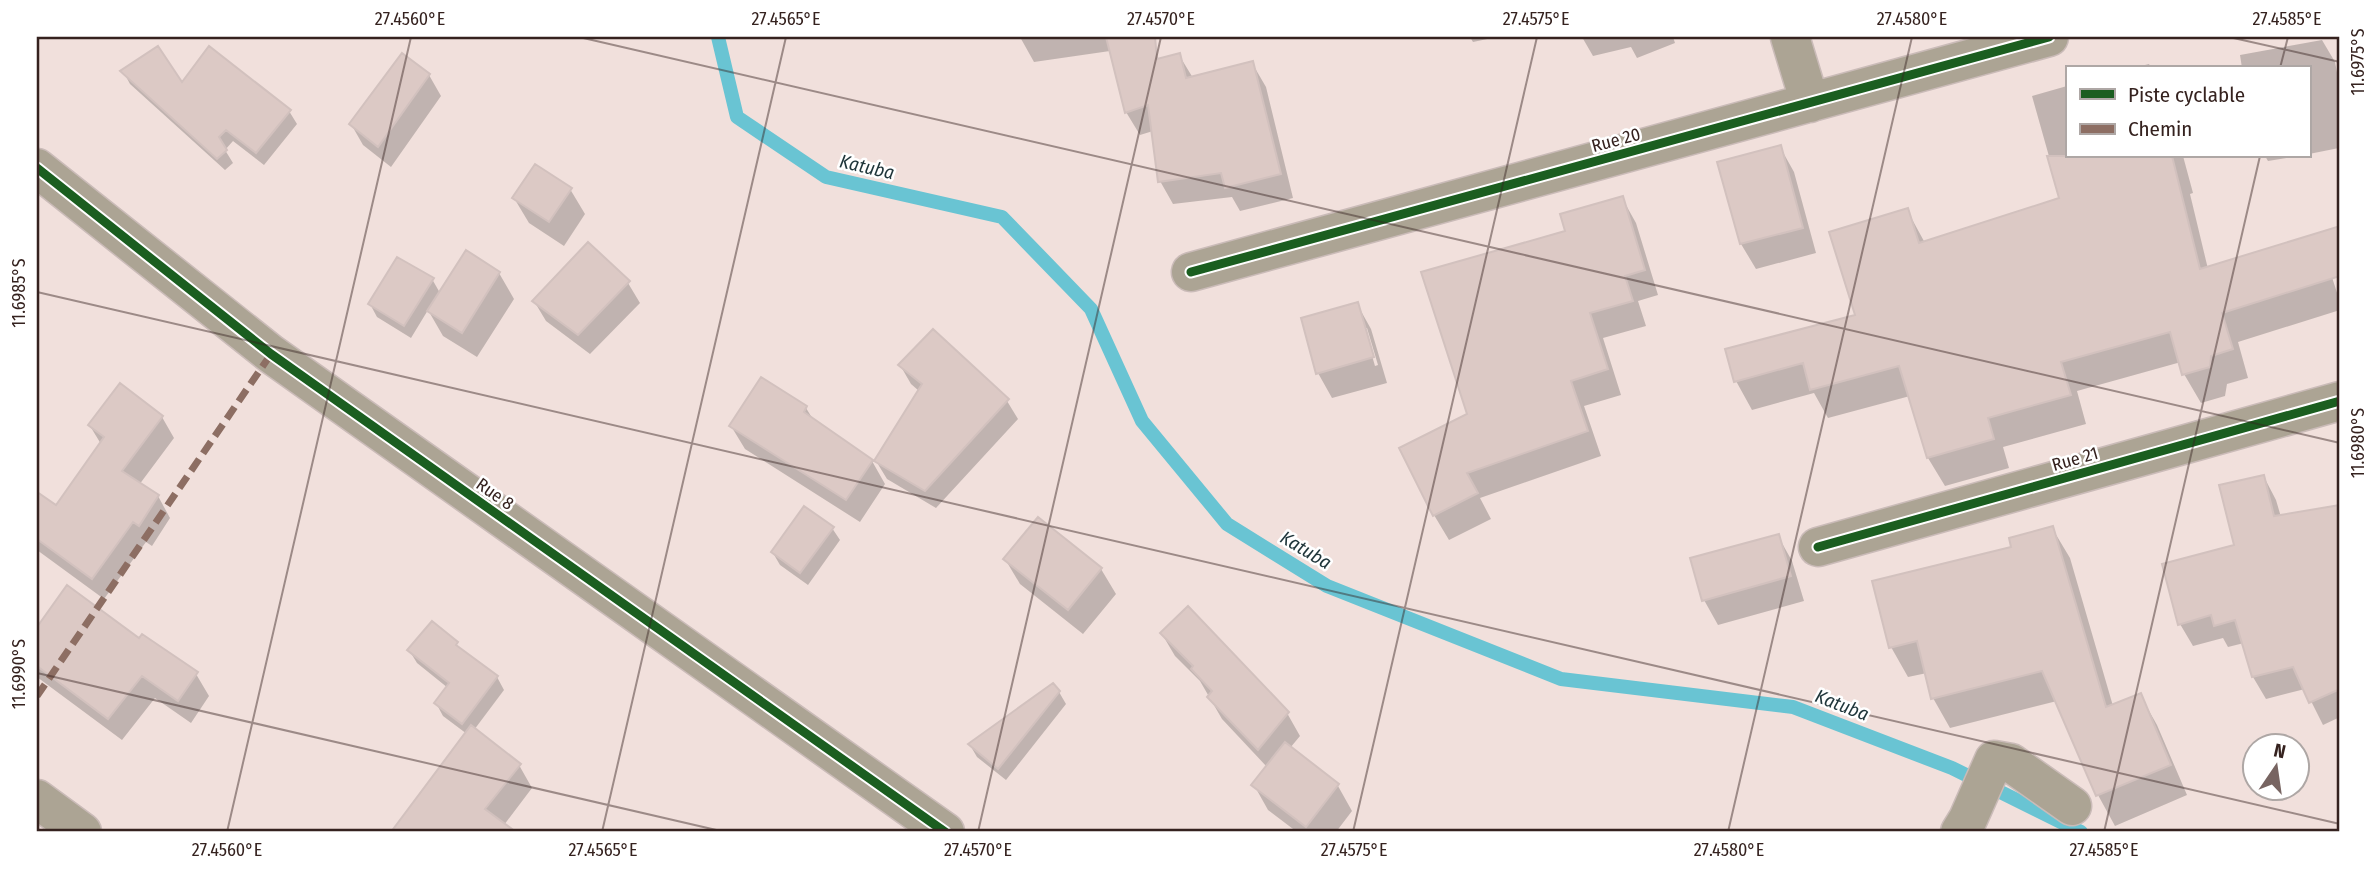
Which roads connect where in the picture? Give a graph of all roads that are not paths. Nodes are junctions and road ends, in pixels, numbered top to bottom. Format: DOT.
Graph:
graph roads {
  1 [pos="1790,37"];
  2 [pos="2049,37"];
  3 [pos="1810,103"];
  4 [pos="37,168"];
  5 [pos="1191,272"];
  6 [pos="2340,401"];
  7 [pos="1818,547"];
  8 [pos="37,799"];
  9 [pos="2073,806"];
  10 [pos="1964,826"];
  11 [pos="82,832"];
  12 [pos="945,832"];
  1 -- 3 [label="street"];
  2 -- 3 [label="street, Rue 20"];
  3 -- 5 [label="street, Rue 20"];
  4 -- 12 [label="street, Rue 8"];
  6 -- 7 [label="street, Rue 21"];
  8 -- 11 [label="street"];
  9 -- 10 [label="street"];
}
